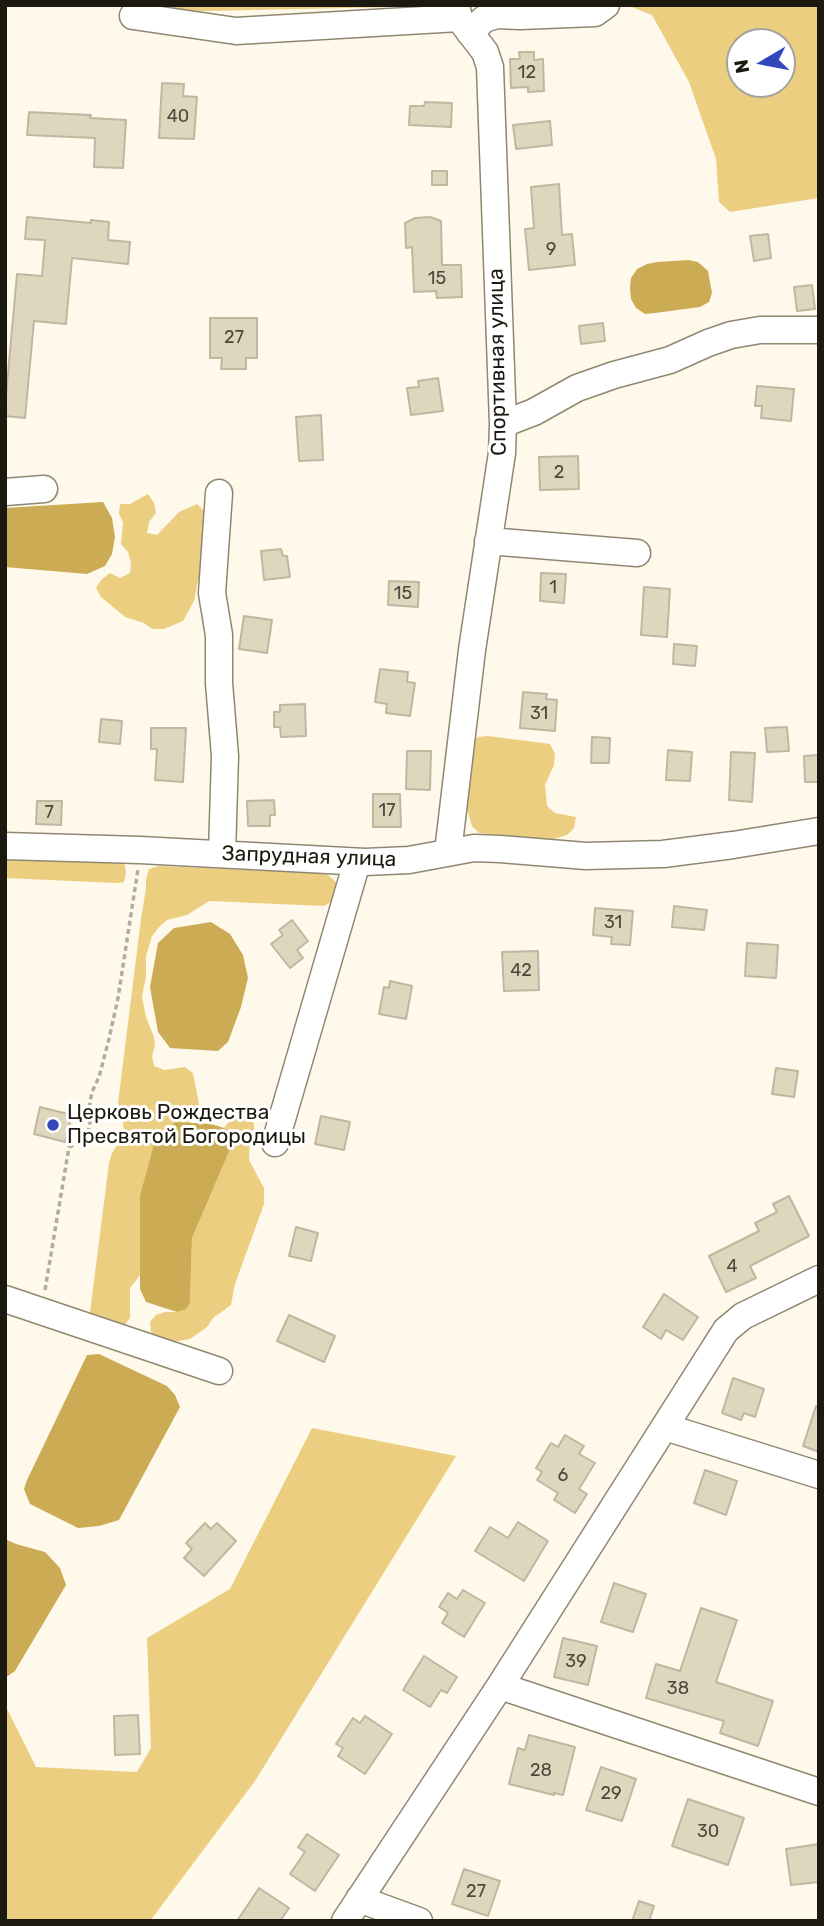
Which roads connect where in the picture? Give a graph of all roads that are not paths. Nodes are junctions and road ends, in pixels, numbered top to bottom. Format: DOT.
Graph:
graph roads {
  1 [pos="606,5"];
  2 [pos="132,16"];
  3 [pos="462,19"];
  4 [pos="819,330"];
  5 [pos="503,424"];
  6 [pos="44,489"];
  7 [pos="5,492"];
  8 [pos="219,493"];
  9 [pos="488,541"];
  10 [pos="637,553"];
  11 [pos="819,831"];
  12 [pos="5,846"];
  13 [pos="447,852"];
  14 [pos="222,854"];
  15 [pos="357,862"];
  16 [pos="275,1143"];
  17 [pos="819,1279"];
  18 [pos="5,1298"];
  19 [pos="219,1371"];
  20 [pos="665,1427"];
  21 [pos="819,1475"];
  22 [pos="500,1686"];
  23 [pos="819,1792"];
  24 [pos="352,1910"];
  25 [pos="419,1921"];
  1 -- 3 [label="street"];
  2 -- 3 [label="street"];
  3 -- 5 [label="street, Спортивная улица"];
  4 -- 5 [label="street"];
  5 -- 9 [label="street, Спортивная улица"];
  6 -- 7 [label="street"];
  8 -- 14 [label="street"];
  9 -- 10 [label="street"];
  9 -- 13 [label="street, Спортивная улица"];
  11 -- 13 [label="street, Запрудная улица"];
  12 -- 14 [label="street, Запрудная улица"];
  13 -- 15 [label="street, Запрудная улица"];
  14 -- 15 [label="street, Запрудная улица"];
  15 -- 16 [label="street"];
  17 -- 20 [label="street"];
  18 -- 19 [label="street"];
  20 -- 21 [label="street"];
  20 -- 22 [label="street"];
  22 -- 23 [label="street"];
  22 -- 24 [label="street"];
  24 -- 25 [label="street"];
}
